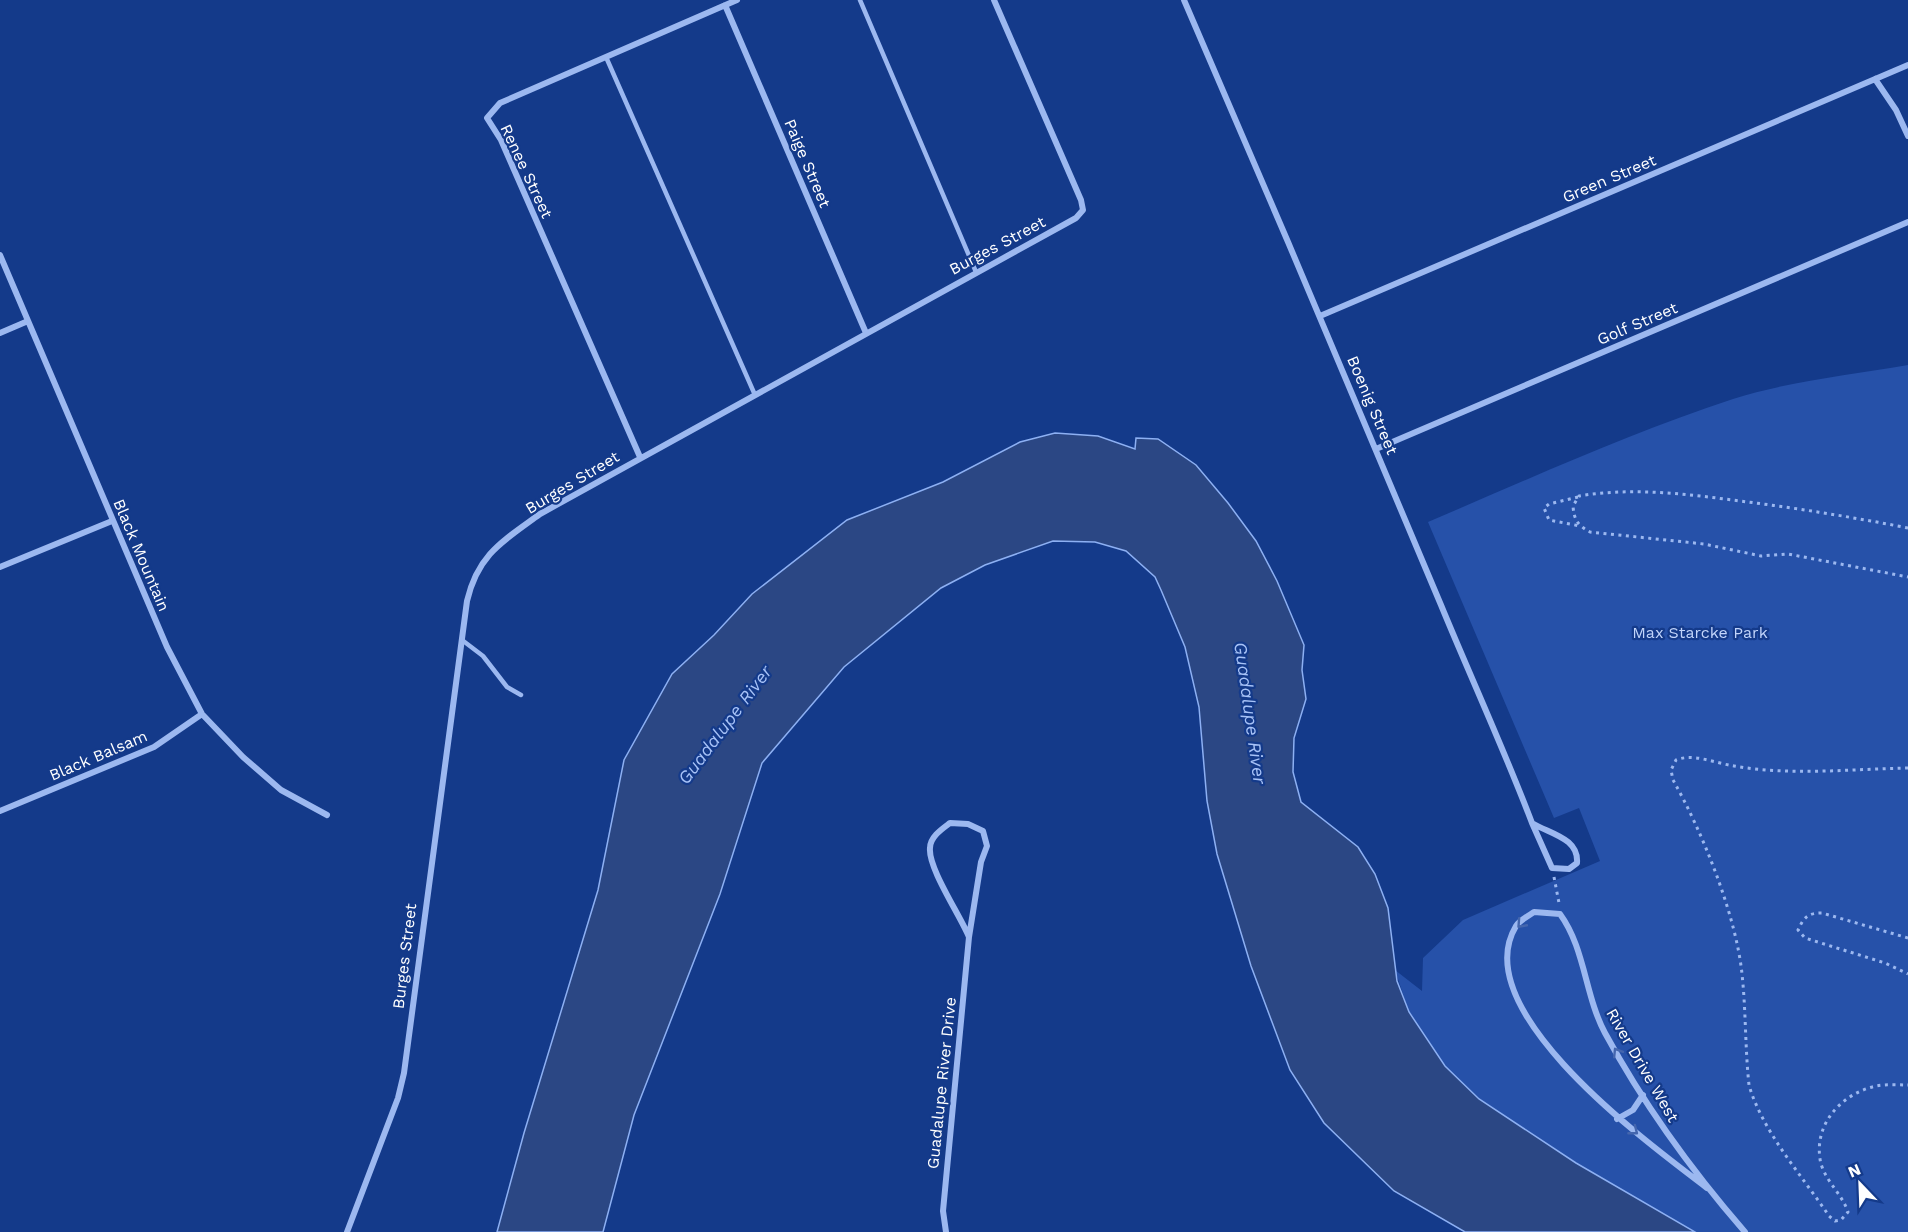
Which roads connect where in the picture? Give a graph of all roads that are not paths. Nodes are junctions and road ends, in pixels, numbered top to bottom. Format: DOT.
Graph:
graph roads {
  1 [pos="737,0"];
  2 [pos="860,0"];
  3 [pos="994,0"];
  4 [pos="1184,0"];
  5 [pos="725,5"];
  6 [pos="606,57"];
  7 [pos="1908,65"];
  8 [pos="1875,79"];
  9 [pos="1908,136"];
  10 [pos="1908,222"];
  11 [pos="0,255"];
  12 [pos="976,272"];
  13 [pos="1320,316"];
  14 [pos="28,321"];
  15 [pos="0,333"];
  16 [pos="866,333"];
  17 [pos="755,395"];
  18 [pos="1376,449"];
  19 [pos="640,457"];
  20 [pos="112,521"];
  21 [pos="0,567"];
  22 [pos="462,640"];
  23 [pos="521,695"];
  24 [pos="202,714"];
  25 [pos="0,811"];
  26 [pos="327,815"];
  27 [pos="1532,823"];
  28 [pos="969,937"];
  29 [pos="1643,1095"];
  30 [pos="1617,1119"];
  31 [pos="1707,1188"];
  32 [pos="347,1232"];
  33 [pos="946,1232"];
  34 [pos="1745,1232"];
  1 -- 5 [label="street, Renee Street"];
  2 -- 12 [label="lane"];
  3 -- 12 [label="street, Burges Street"];
  4 -- 13 [label="street, Boenig Street"];
  5 -- 6 [label="street, Renee Street"];
  5 -- 16 [label="street, Paige Street"];
  6 -- 17 [label="lane"];
  6 -- 19 [label="street, Renee Street"];
  7 -- 8 [label="street, Green Street"];
  8 -- 9 [label="street"];
  8 -- 13 [label="street, Green Street"];
  10 -- 18 [label="street, Golf Street"];
  11 -- 14 [label="street, Black Mountain"];
  12 -- 16 [label="street, Burges Street"];
  13 -- 18 [label="street, Boenig Street"];
  14 -- 15 [label="street"];
  14 -- 20 [label="street, Black Mountain"];
  16 -- 17 [label="street, Burges Street"];
  17 -- 19 [label="street, Burges Street"];
  18 -- 27 [label="street, Boenig Street"];
  19 -- 22 [label="street, Burges Street"];
  20 -- 21 [label="street"];
  20 -- 24 [label="street, Black Mountain"];
  22 -- 23 [label="lane"];
  22 -- 32 [label="street, Burges Street"];
  24 -- 25 [label="street, Black Balsam"];
  24 -- 26 [label="street, Black Mountain"];
  27 -- 27 [label="street, Boenig Street"];
  28 -- 28 [label="street, Guadalupe River Drive"];
  28 -- 33 [label="street, Guadalupe River Drive"];
  29 -- 30 [label="street"];
  29 -- 30 [label="street, River Drive West, one-way"];
  29 -- 31 [label="street, River Drive West"];
  30 -- 31 [label="street, River Drive West, one-way"];
  31 -- 34 [label="street, River Drive West"];
}
